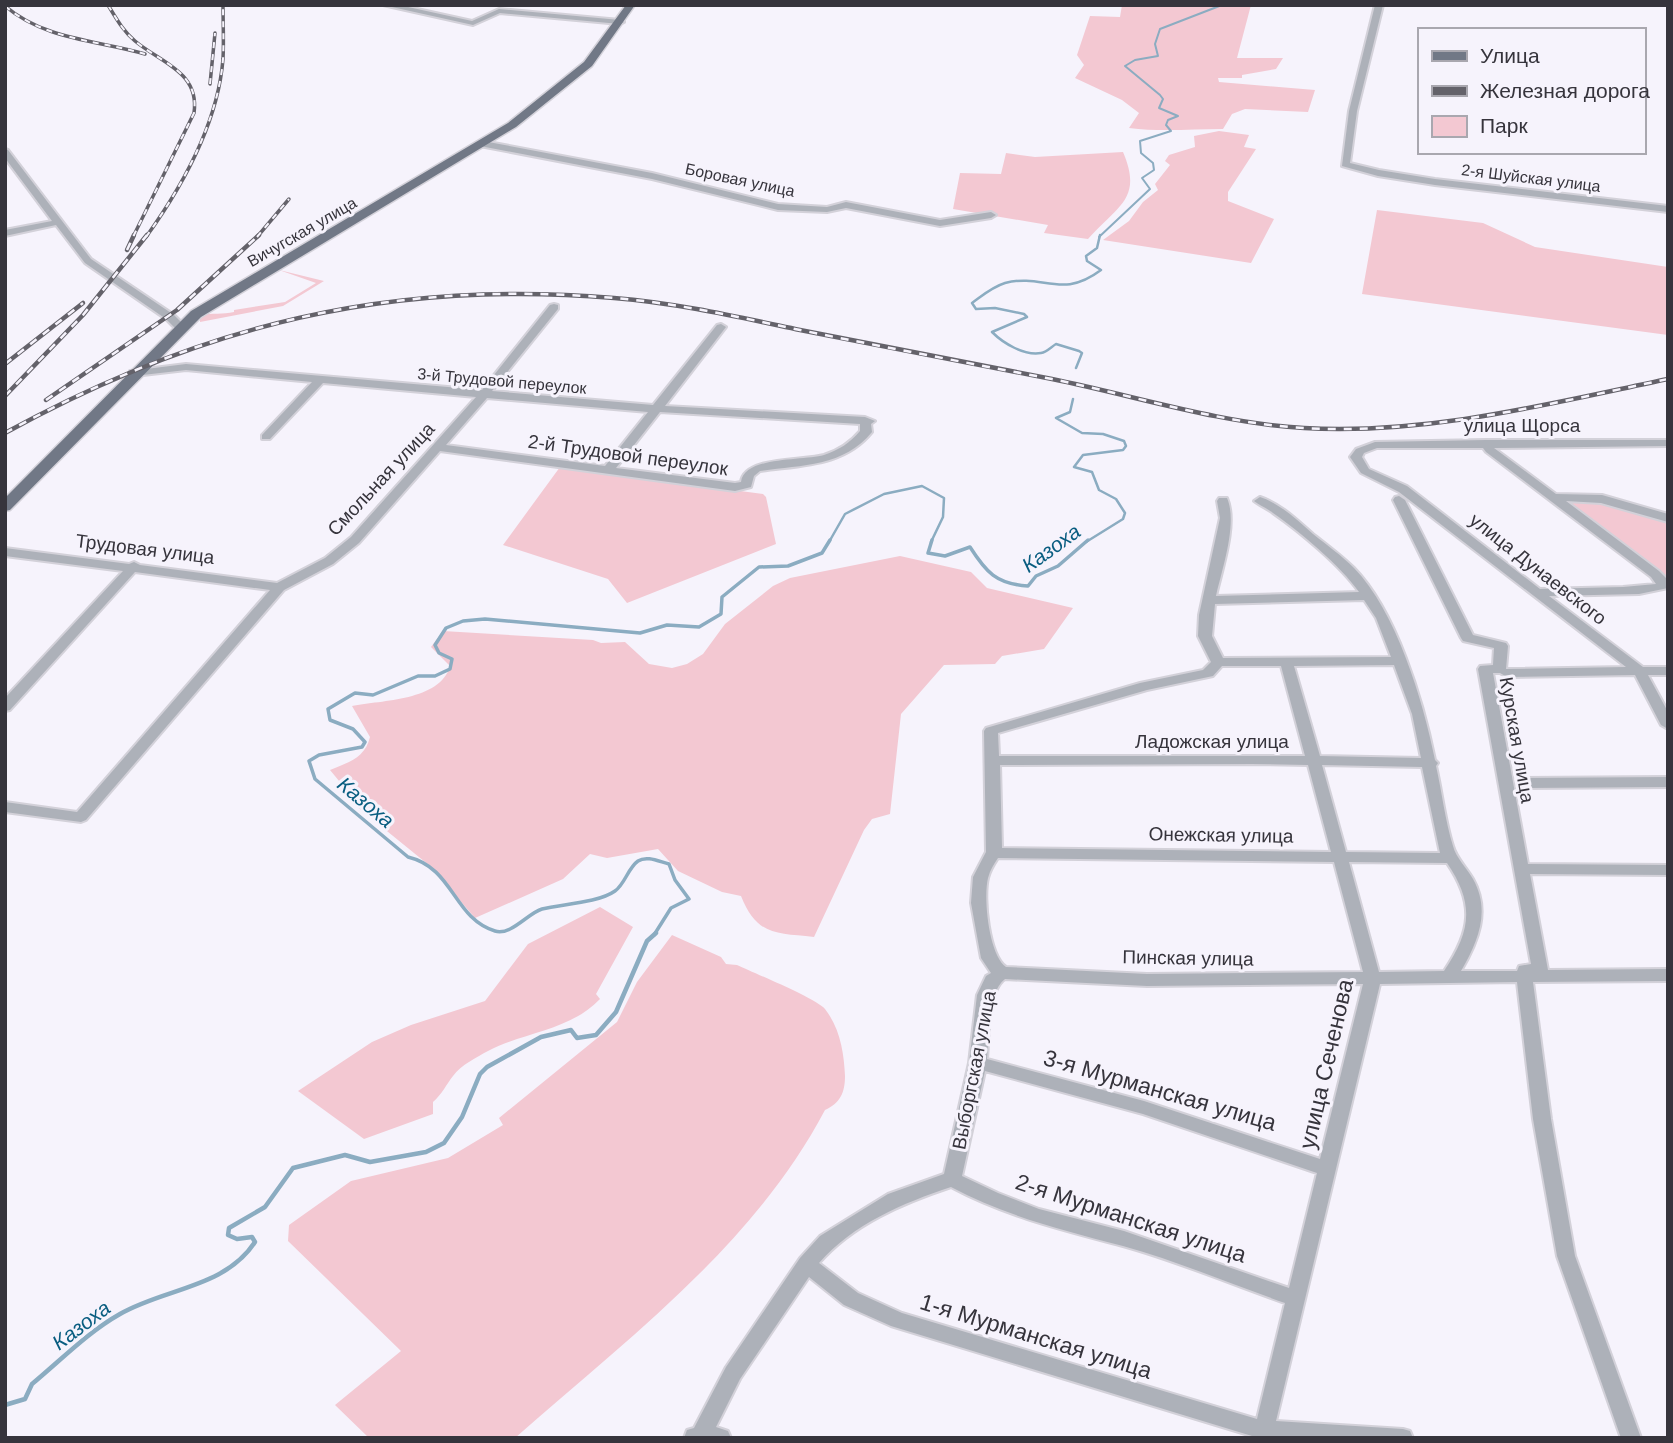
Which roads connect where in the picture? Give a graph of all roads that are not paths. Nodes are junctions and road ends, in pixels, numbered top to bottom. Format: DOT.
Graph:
graph roads {
  1 [pos="387,5"];
  2 [pos="631,5"];
  3 [pos="1379,5"];
  4 [pos="620,22"];
  5 [pos="483,144"];
  6 [pos="5,152"];
  7 [pos="1668,209"];
  8 [pos="991,215"];
  9 [pos="59,222"];
  10 [pos="5,233"];
  11 [pos="554,307"];
  12 [pos="721,327"];
  13 [pos="181,328"];
  14 [pos="134,373"];
  15 [pos="320,380"];
  16 [pos="483,396"];
  17 [pos="656,409"];
  18 [pos="867,421"];
  19 [pos="266,437"];
  20 [pos="1486,443"];
  21 [pos="1668,443"];
  22 [pos="436,447"];
  23 [pos="1360,466"];
  24 [pos="608,470"];
  25 [pos="1552,496"];
  26 [pos="1399,500"];
  27 [pos="1223,501"];
  28 [pos="1260,501"];
  29 [pos="5,507"];
  30 [pos="1668,517"];
  31 [pos="5,552"];
  32 [pos="134,566"];
  33 [pos="1666,584"];
  34 [pos="279,587"];
  35 [pos="1537,593"];
  36 [pos="1369,596"];
  37 [pos="1211,600"];
  38 [pos="1397,661"];
  39 [pos="1218,662"];
  40 [pos="1287,663"];
  41 [pos="1639,671"];
  42 [pos="1668,671"];
  43 [pos="1507,673"];
  44 [pos="5,707"];
  45 [pos="1668,725"];
  46 [pos="1314,760"];
  47 [pos="993,761"];
  48 [pos="1431,763"];
  49 [pos="1668,782"];
  50 [pos="1522,783"];
  51 [pos="5,807"];
  52 [pos="994,853"];
  53 [pos="1338,856"];
  54 [pos="1449,858"];
  55 [pos="1521,869"];
  56 [pos="1668,870"];
  57 [pos="1469,967"];
  58 [pos="1002,973"];
  59 [pos="1668,975"];
  60 [pos="1524,976"];
  61 [pos="1448,977"];
  62 [pos="1373,978"];
  63 [pos="978,1063"];
  64 [pos="1328,1169"];
  65 [pos="952,1179"];
  66 [pos="807,1264"];
  67 [pos="1296,1299"];
  68 [pos="1263,1434"];
  69 [pos="706,1436"];
  70 [pos="1403,1438"];
  71 [pos="1631,1438"];
  1 -- 4 [label="street"];
  2 -- 4 [label="main road, Вичугская улица"];
  3 -- 7 [label="street, 2-я Шуйская улица"];
  4 -- 5 [label="main road, Вичугская улица"];
  5 -- 8 [label="street, Боровая улица"];
  5 -- 13 [label="main road, Вичугская улица"];
  6 -- 9 [label="street"];
  9 -- 10 [label="street"];
  9 -- 13 [label="street"];
  11 -- 16 [label="street, Смольная улица"];
  12 -- 17 [label="street"];
  13 -- 14 [label="main road, Вичугская улица"];
  14 -- 15 [label="street, 3-й Трудовой переулок"];
  14 -- 29 [label="main road, Вичугская улица"];
  15 -- 16 [label="street, 3-й Трудовой переулок"];
  15 -- 19 [label="street"];
  16 -- 17 [label="street, 3-й Трудовой переулок"];
  16 -- 22 [label="street, Смольная улица"];
  17 -- 18 [label="street, 3-й Трудовой переулок"];
  17 -- 24 [label="street"];
  18 -- 24 [label="street, 2-й Трудовой переулок"];
  20 -- 21 [label="street, улица Щорса"];
  20 -- 23 [label="street, улица Щорса"];
  20 -- 25 [label="street"];
  22 -- 24 [label="street, 2-й Трудовой переулок"];
  22 -- 34 [label="street, Смольная улица"];
  23 -- 35 [label="street, улица Дунаевского"];
  25 -- 30 [label="street"];
  25 -- 33 [label="street"];
  26 -- 55 [label="street, Курская улица"];
  27 -- 37 [label="street"];
  28 -- 36 [label="street"];
  31 -- 32 [label="street, Трудовая улица"];
  32 -- 34 [label="street, Трудовая улица"];
  32 -- 44 [label="street"];
  33 -- 35 [label="street"];
  34 -- 51 [label="street, Смольная улица"];
  35 -- 41 [label="street, улица Дунаевского"];
  36 -- 37 [label="street"];
  36 -- 38 [label="street"];
  37 -- 39 [label="street"];
  38 -- 40 [label="street, Выборгская улица"];
  38 -- 48 [label="street"];
  39 -- 40 [label="street, Выборгская улица"];
  39 -- 47 [label="street, Выборгская улица"];
  40 -- 46 [label="street, улица Сеченова"];
  41 -- 42 [label="street"];
  41 -- 43 [label="street"];
  41 -- 45 [label="street, улица Дунаевского"];
  46 -- 47 [label="street, Ладожская улица"];
  46 -- 48 [label="street, Ладожская улица"];
  46 -- 53 [label="street, улица Сеченова"];
  47 -- 52 [label="street, Выборгская улица"];
  48 -- 54 [label="street"];
  49 -- 50 [label="street"];
  52 -- 53 [label="street, Онежская улица"];
  52 -- 58 [label="street, Выборгская улица"];
  53 -- 54 [label="street, Онежская улица"];
  53 -- 62 [label="street, улица Сеченова"];
  54 -- 61 [label="street"];
  55 -- 56 [label="street"];
  55 -- 57 [label="street, Курская улица"];
  58 -- 62 [label="street, Пинская улица"];
  58 -- 63 [label="street, Выборгская улица"];
  59 -- 60 [label="street, Пинская улица"];
  60 -- 61 [label="street, Пинская улица"];
  60 -- 71 [label="street"];
  61 -- 62 [label="street, Пинская улица"];
  62 -- 64 [label="street, улица Сеченова"];
  63 -- 64 [label="street, 3-я Мурманская улица"];
  63 -- 65 [label="street, Выборгская улица"];
  64 -- 67 [label="street, улица Сеченова"];
  65 -- 66 [label="street"];
  65 -- 67 [label="street, 2-я Мурманская улица"];
  66 -- 68 [label="street, 1-я Мурманская улица"];
  66 -- 69 [label="street"];
  67 -- 68 [label="street, улица Сеченова"];
  68 -- 70 [label="street, 1-я Мурманская улица"];
}
